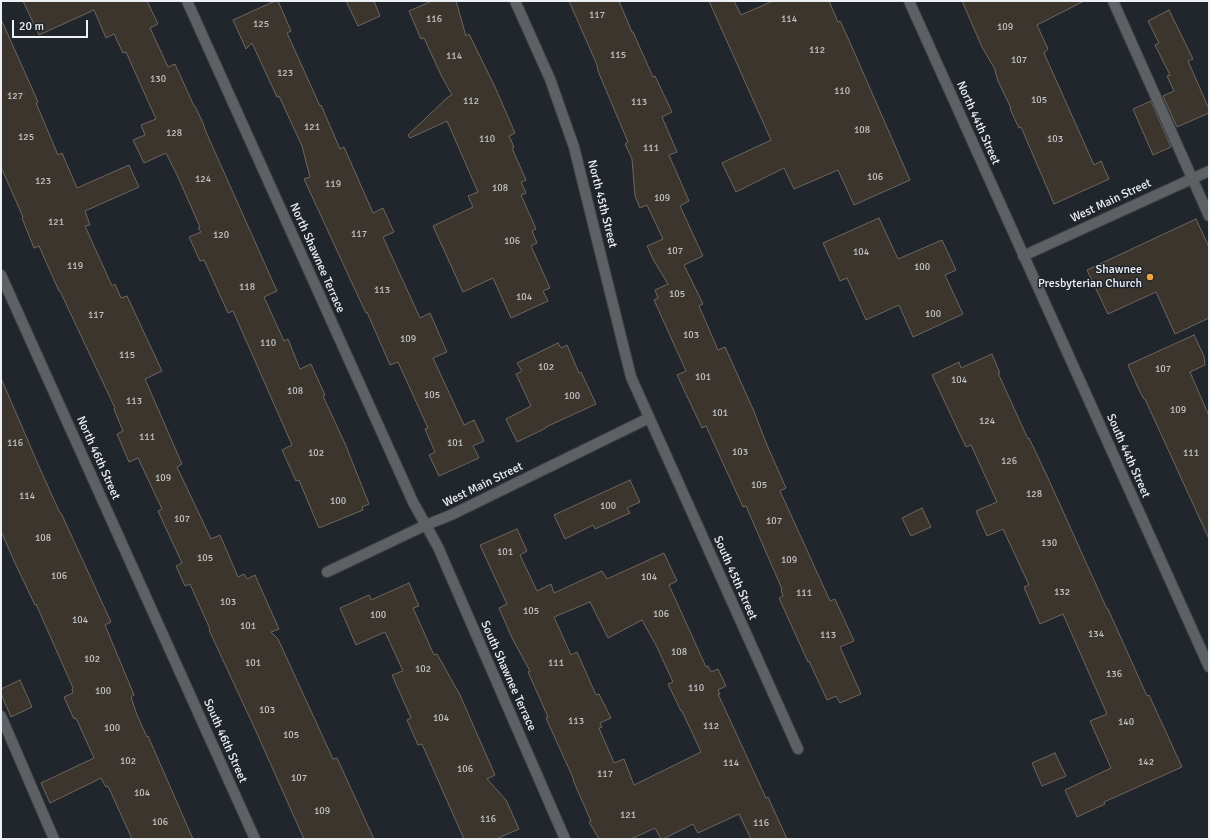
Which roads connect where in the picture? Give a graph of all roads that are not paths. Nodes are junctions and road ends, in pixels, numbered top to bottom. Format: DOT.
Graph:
graph roads {
  1 [pos="187,1"];
  2 [pos="515,1"];
  3 [pos="909,1"];
  4 [pos="1113,1"];
  5 [pos="1209,171"];
  6 [pos="1192,178"];
  7 [pos="1209,216"];
  8 [pos="1023,256"];
  9 [pos="1,275"];
  10 [pos="649,418"];
  11 [pos="426,525"];
  12 [pos="327,572"];
  13 [pos="171,653"];
  14 [pos="1209,667"];
  15 [pos="1,716"];
  16 [pos="798,749"];
  17 [pos="54,839"];
  18 [pos="255,839"];
  19 [pos="566,839"];
  1 -- 11 [label="street, North Shawnee Terrace"];
  2 -- 10 [label="street, North 45th Street"];
  3 -- 8 [label="street, North 44th Street"];
  4 -- 6 [label="street"];
  5 -- 6 [label="street, West Main Street"];
  6 -- 7 [label="street"];
  6 -- 8 [label="street, West Main Street"];
  8 -- 14 [label="street, South 44th Street"];
  9 -- 13 [label="street, North 46th Street"];
  10 -- 11 [label="street, West Main Street"];
  10 -- 16 [label="street, South 45th Street"];
  11 -- 12 [label="street, West Main Street"];
  11 -- 19 [label="street, South Shawnee Terrace"];
  13 -- 18 [label="street, South 46th Street"];
  15 -- 17 [label="street"];
}
